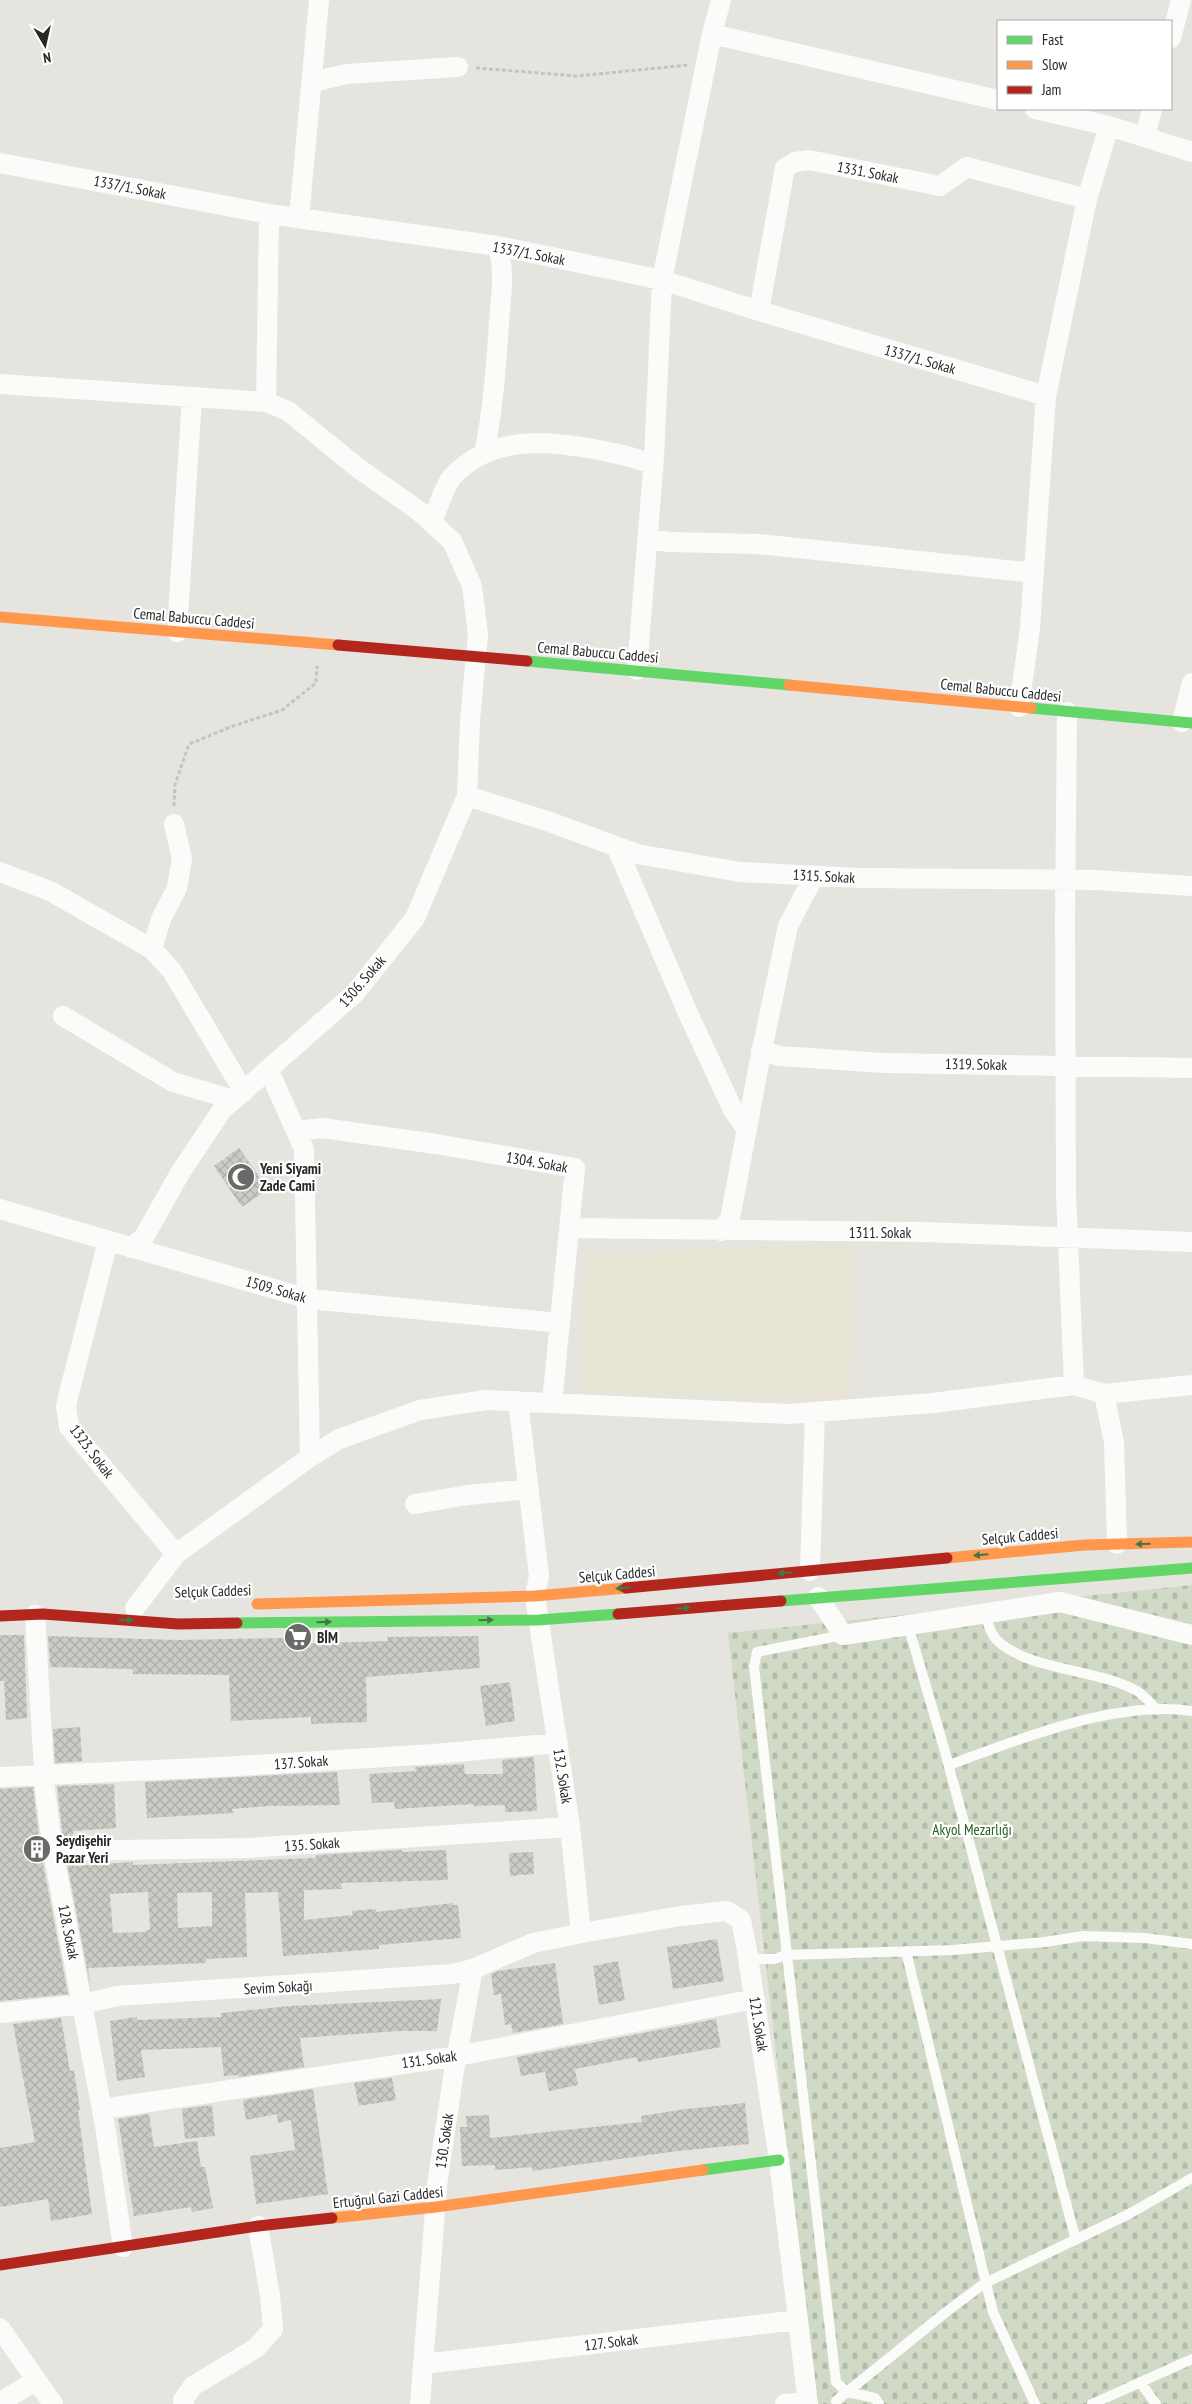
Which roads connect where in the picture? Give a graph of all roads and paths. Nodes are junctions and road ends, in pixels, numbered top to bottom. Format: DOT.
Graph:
graph roads {
  1 [pos="319,0"];
  2 [pos="721,0"];
  3 [pos="1181,0"];
  4 [pos="712,34"];
  5 [pos="1172,34"];
  6 [pos="706,62"];
  7 [pos="458,67"];
  8 [pos="313,82"];
  9 [pos="997,100"];
  10 [pos="1039,110"];
  11 [pos="1152,110"];
  12 [pos="1109,126"];
  13 [pos="1145,137"];
  14 [pos="1192,152"];
  15 [pos="0,163"];
  16 [pos="1087,199"];
  17 [pos="269,214"];
  18 [pos="299,218"];
  19 [pos="498,246"];
  20 [pos="662,280"];
  21 [pos="759,311"];
  22 [pos="0,384"];
  23 [pos="1046,396"];
  24 [pos="192,397"];
  25 [pos="266,402"];
  26 [pos="484,454"];
  27 [pos="653,466"];
  28 [pos="431,522"];
  29 [pos="648,539"];
  30 [pos="1034,573"];
  31 [pos="0,616"];
  32 [pos="176,632"];
  33 [pos="319,644"];
  34 [pos="476,656"];
  35 [pos="637,670"];
  36 [pos="1192,683"];
  37 [pos="1019,707"];
  38 [pos="1068,712"];
  39 [pos="1187,722"];
  40 [pos="467,796"];
  41 [pos="174,824"];
  42 [pos="616,846"];
  43 [pos="0,872"];
  44 [pos="814,876"];
  45 [pos="1066,880"];
  46 [pos="1192,886"];
  47 [pos="152,949"];
  48 [pos="63,1016"];
  49 [pos="761,1051"];
  50 [pos="1067,1065"];
  51 [pos="1192,1068"];
  52 [pos="269,1070"];
  53 [pos="239,1096"];
  54 [pos="746,1130"];
  55 [pos="296,1131"];
  56 [pos="0,1209"];
  57 [pos="569,1228"];
  58 [pos="722,1231"];
  59 [pos="1068,1238"];
  60 [pos="108,1241"];
  61 [pos="1192,1242"];
  62 [pos="132,1248"];
  63 [pos="309,1299"];
  64 [pos="560,1323"];
  65 [pos="1074,1385"];
  66 [pos="1192,1386"];
  67 [pos="1104,1394"];
  68 [pos="518,1401"];
  69 [pos="552,1403"];
  70 [pos="815,1412"];
  71 [pos="310,1457"];
  72 [pos="529,1489"];
  73 [pos="415,1504"];
  74 [pos="1192,1542"];
  75 [pos="1117,1544"];
  76 [pos="176,1554"];
  77 [pos="1192,1568"];
  78 [pos="810,1571"];
  79 [pos="535,1596"];
  80 [pos="818,1597"];
  81 [pos="242,1605"];
  82 [pos="145,1608"];
  83 [pos="985,1613"];
  84 [pos="39,1614"];
  85 [pos="0,1616"];
  86 [pos="538,1620"];
  87 [pos="908,1625"];
  88 [pos="1192,1635"];
  89 [pos="843,1636"];
  90 [pos="1157,1710"];
  91 [pos="1192,1711"];
  92 [pos="558,1743"];
  93 [pos="949,1765"];
  94 [pos="44,1774"];
  95 [pos="0,1777"];
  96 [pos="570,1828"];
  97 [pos="53,1851"];
  98 [pos="581,1933"];
  99 [pos="1192,1944"];
  100 [pos="998,1946"];
  101 [pos="906,1951"];
  102 [pos="786,1955"];
  103 [pos="748,1959"];
  104 [pos="473,1969"];
  105 [pos="754,1998"];
  106 [pos="83,2004"];
  107 [pos="0,2014"];
  108 [pos="457,2056"];
  109 [pos="102,2109"];
  110 [pos="779,2160"];
  111 [pos="1192,2178"];
  112 [pos="436,2207"];
  113 [pos="258,2226"];
  114 [pos="1076,2240"];
  115 [pos="123,2247"];
  116 [pos="0,2265"];
  117 [pos="986,2283"];
  118 [pos="798,2320"];
  119 [pos="0,2328"];
  120 [pos="1192,2359"];
  121 [pos="423,2364"];
  122 [pos="36,2382"];
  123 [pos="1140,2382"];
  124 [pos="847,2392"];
  125 [pos="836,2400"];
  126 [pos="0,2402"];
  127 [pos="808,2403"];
  128 [pos="53,2404"];
  129 [pos="184,2404"];
  130 [pos="420,2404"];
  131 [pos="785,2404"];
  132 [pos="879,2404"];
  133 [pos="1035,2404"];
  134 [pos="1092,2404"];
  135 [pos="1156,2404"];
  1 -- 8 [label="street"];
  2 -- 4 [label="street"];
  3 -- 5 [label="street"];
  4 -- 6 [label="street"];
  4 -- 9 [label="street"];
  6 -- 7 [label="path"];
  6 -- 20 [label="street"];
  7 -- 8 [label="street"];
  8 -- 18 [label="street"];
  10 -- 12 [label="street"];
  11 -- 13 [label="street"];
  12 -- 13 [label="street"];
  12 -- 16 [label="street"];
  13 -- 14 [label="street"];
  15 -- 17 [label="street, 1337/1. Sokak"];
  16 -- 21 [label="street, 1331. Sokak"];
  16 -- 23 [label="street"];
  17 -- 18 [label="street, 1337/1. Sokak"];
  17 -- 25 [label="street"];
  18 -- 19 [label="street, 1337/1. Sokak"];
  19 -- 20 [label="street, 1337/1. Sokak"];
  19 -- 26 [label="street"];
  20 -- 21 [label="street, 1337/1. Sokak"];
  20 -- 27 [label="street"];
  21 -- 23 [label="street, 1337/1. Sokak"];
  22 -- 24 [label="street, 1306. Sokak"];
  23 -- 30 [label="street"];
  24 -- 25 [label="street, 1306. Sokak"];
  24 -- 32 [label="street"];
  25 -- 28 [label="street, 1306. Sokak"];
  26 -- 27 [label="street"];
  26 -- 28 [label="street"];
  27 -- 29 [label="street"];
  28 -- 34 [label="street, 1306. Sokak"];
  29 -- 30 [label="street"];
  29 -- 35 [label="street"];
  30 -- 37 [label="street"];
  31 -- 32 [label="main road, Cemal Babuccu Caddesi"];
  32 -- 33 [label="main road, Cemal Babuccu Caddesi"];
  33 -- 34 [label="main road, Cemal Babuccu Caddesi"];
  33 -- 41 [label="path"];
  34 -- 35 [label="main road, Cemal Babuccu Caddesi"];
  34 -- 40 [label="street, 1306. Sokak"];
  35 -- 37 [label="main road, Cemal Babuccu Caddesi"];
  36 -- 39 [label="street"];
  37 -- 38 [label="main road, Cemal Babuccu Caddesi"];
  38 -- 39 [label="main road, Cemal Babuccu Caddesi"];
  38 -- 45 [label="street"];
  40 -- 42 [label="street, 1315. Sokak"];
  40 -- 52 [label="street, 1306. Sokak"];
  41 -- 47 [label="street"];
  42 -- 44 [label="street, 1315. Sokak"];
  42 -- 54 [label="street"];
  43 -- 47 [label="street"];
  44 -- 45 [label="street, 1315. Sokak"];
  44 -- 49 [label="street"];
  45 -- 46 [label="street, 1315. Sokak"];
  45 -- 50 [label="street"];
  47 -- 53 [label="street"];
  48 -- 53 [label="street"];
  49 -- 50 [label="street, 1319. Sokak"];
  49 -- 54 [label="street"];
  50 -- 51 [label="street, 1319. Sokak"];
  50 -- 59 [label="street"];
  52 -- 53 [label="street, 1306. Sokak"];
  52 -- 55 [label="street"];
  53 -- 62 [label="street, 1306. Sokak"];
  54 -- 58 [label="street"];
  55 -- 57 [label="street, 1304. Sokak"];
  55 -- 63 [label="street"];
  56 -- 60 [label="street, 1509. Sokak"];
  57 -- 58 [label="street, 1311. Sokak"];
  57 -- 64 [label="street, 1304. Sokak"];
  58 -- 59 [label="street, 1311. Sokak"];
  59 -- 61 [label="street, 1311. Sokak"];
  59 -- 65 [label="street"];
  60 -- 62 [label="street, 1509. Sokak"];
  60 -- 76 [label="street, 1323. Sokak"];
  62 -- 63 [label="street, 1509. Sokak"];
  63 -- 64 [label="street, 1509. Sokak"];
  63 -- 71 [label="street"];
  64 -- 69 [label="street, 1304. Sokak"];
  65 -- 67 [label="street"];
  65 -- 70 [label="street"];
  66 -- 67 [label="street"];
  67 -- 75 [label="street"];
  68 -- 69 [label="street"];
  68 -- 71 [label="street"];
  68 -- 72 [label="street, 132. Sokak"];
  69 -- 70 [label="street"];
  70 -- 78 [label="street"];
  71 -- 76 [label="street"];
  72 -- 73 [label="street"];
  72 -- 79 [label="street, 132. Sokak"];
  74 -- 75 [label="main road, Selçuk Caddesi, one-way"];
  75 -- 78 [label="main road, Selçuk Caddesi, one-way"];
  76 -- 82 [label="street"];
  77 -- 80 [label="main road"];
  78 -- 79 [label="main road, Selçuk Caddesi, one-way"];
  79 -- 81 [label="main road, Selçuk Caddesi"];
  79 -- 86 [label="street, 132. Sokak"];
  86 -- 80 [label="main road, one-way"];
  80 -- 89 [label="street"];
  82 -- 84 [label="main road"];
  83 -- 87 [label="street"];
  83 -- 88 [label="street"];
  83 -- 90 [label="lane"];
  84 -- 85 [label="main road"];
  84 -- 86 [label="main road, one-way"];
  84 -- 94 [label="street, 128. Sokak"];
  86 -- 92 [label="street, 132. Sokak"];
  87 -- 89 [label="street"];
  87 -- 93 [label="lane"];
  89 -- 102 [label="lane"];
  90 -- 91 [label="lane"];
  90 -- 93 [label="lane"];
  92 -- 94 [label="street, 137. Sokak"];
  92 -- 96 [label="street, 132. Sokak"];
  93 -- 100 [label="lane"];
  94 -- 95 [label="street, 137. Sokak"];
  94 -- 97 [label="street, 128. Sokak"];
  96 -- 97 [label="street, 135. Sokak"];
  96 -- 98 [label="street, 132. Sokak"];
  97 -- 106 [label="street, 128. Sokak"];
  98 -- 103 [label="street, 121. Sokak"];
  98 -- 104 [label="street, 121. Sokak"];
  99 -- 100 [label="lane"];
  100 -- 101 [label="lane"];
  100 -- 114 [label="lane"];
  101 -- 102 [label="lane"];
  101 -- 117 [label="lane"];
  102 -- 103 [label="lane"];
  102 -- 124 [label="lane"];
  103 -- 105 [label="street, 121. Sokak"];
  104 -- 106 [label="street, Sevim Sokağı"];
  104 -- 108 [label="street, 130. Sokak"];
  105 -- 108 [label="street, 131. Sokak"];
  105 -- 110 [label="street, 121. Sokak"];
  106 -- 107 [label="street, Sevim Sokağı"];
  106 -- 109 [label="street, 128. Sokak"];
  108 -- 109 [label="street, 131. Sokak"];
  108 -- 112 [label="street, 130. Sokak"];
  109 -- 115 [label="street, 128. Sokak"];
  110 -- 112 [label="main road, Ertuğrul Gazi Caddesi"];
  110 -- 118 [label="street, 121. Sokak"];
  111 -- 114 [label="lane"];
  112 -- 113 [label="main road, Ertuğrul Gazi Caddesi"];
  112 -- 121 [label="street, 130. Sokak"];
  113 -- 115 [label="main road, Ertuğrul Gazi Caddesi"];
  113 -- 129 [label="street"];
  114 -- 117 [label="lane"];
  115 -- 116 [label="main road, Ertuğrul Gazi Caddesi"];
  117 -- 124 [label="lane"];
  117 -- 133 [label="lane"];
  118 -- 121 [label="street, 127. Sokak"];
  118 -- 127 [label="street, 121. Sokak"];
  119 -- 122 [label="street"];
  120 -- 123 [label="lane"];
  121 -- 130 [label="street, 130. Sokak"];
  122 -- 126 [label="street"];
  122 -- 128 [label="street"];
  123 -- 134 [label="lane"];
  123 -- 135 [label="lane"];
  124 -- 125 [label="lane"];
  124 -- 132 [label="lane"];
  127 -- 131 [label="street"];
}
